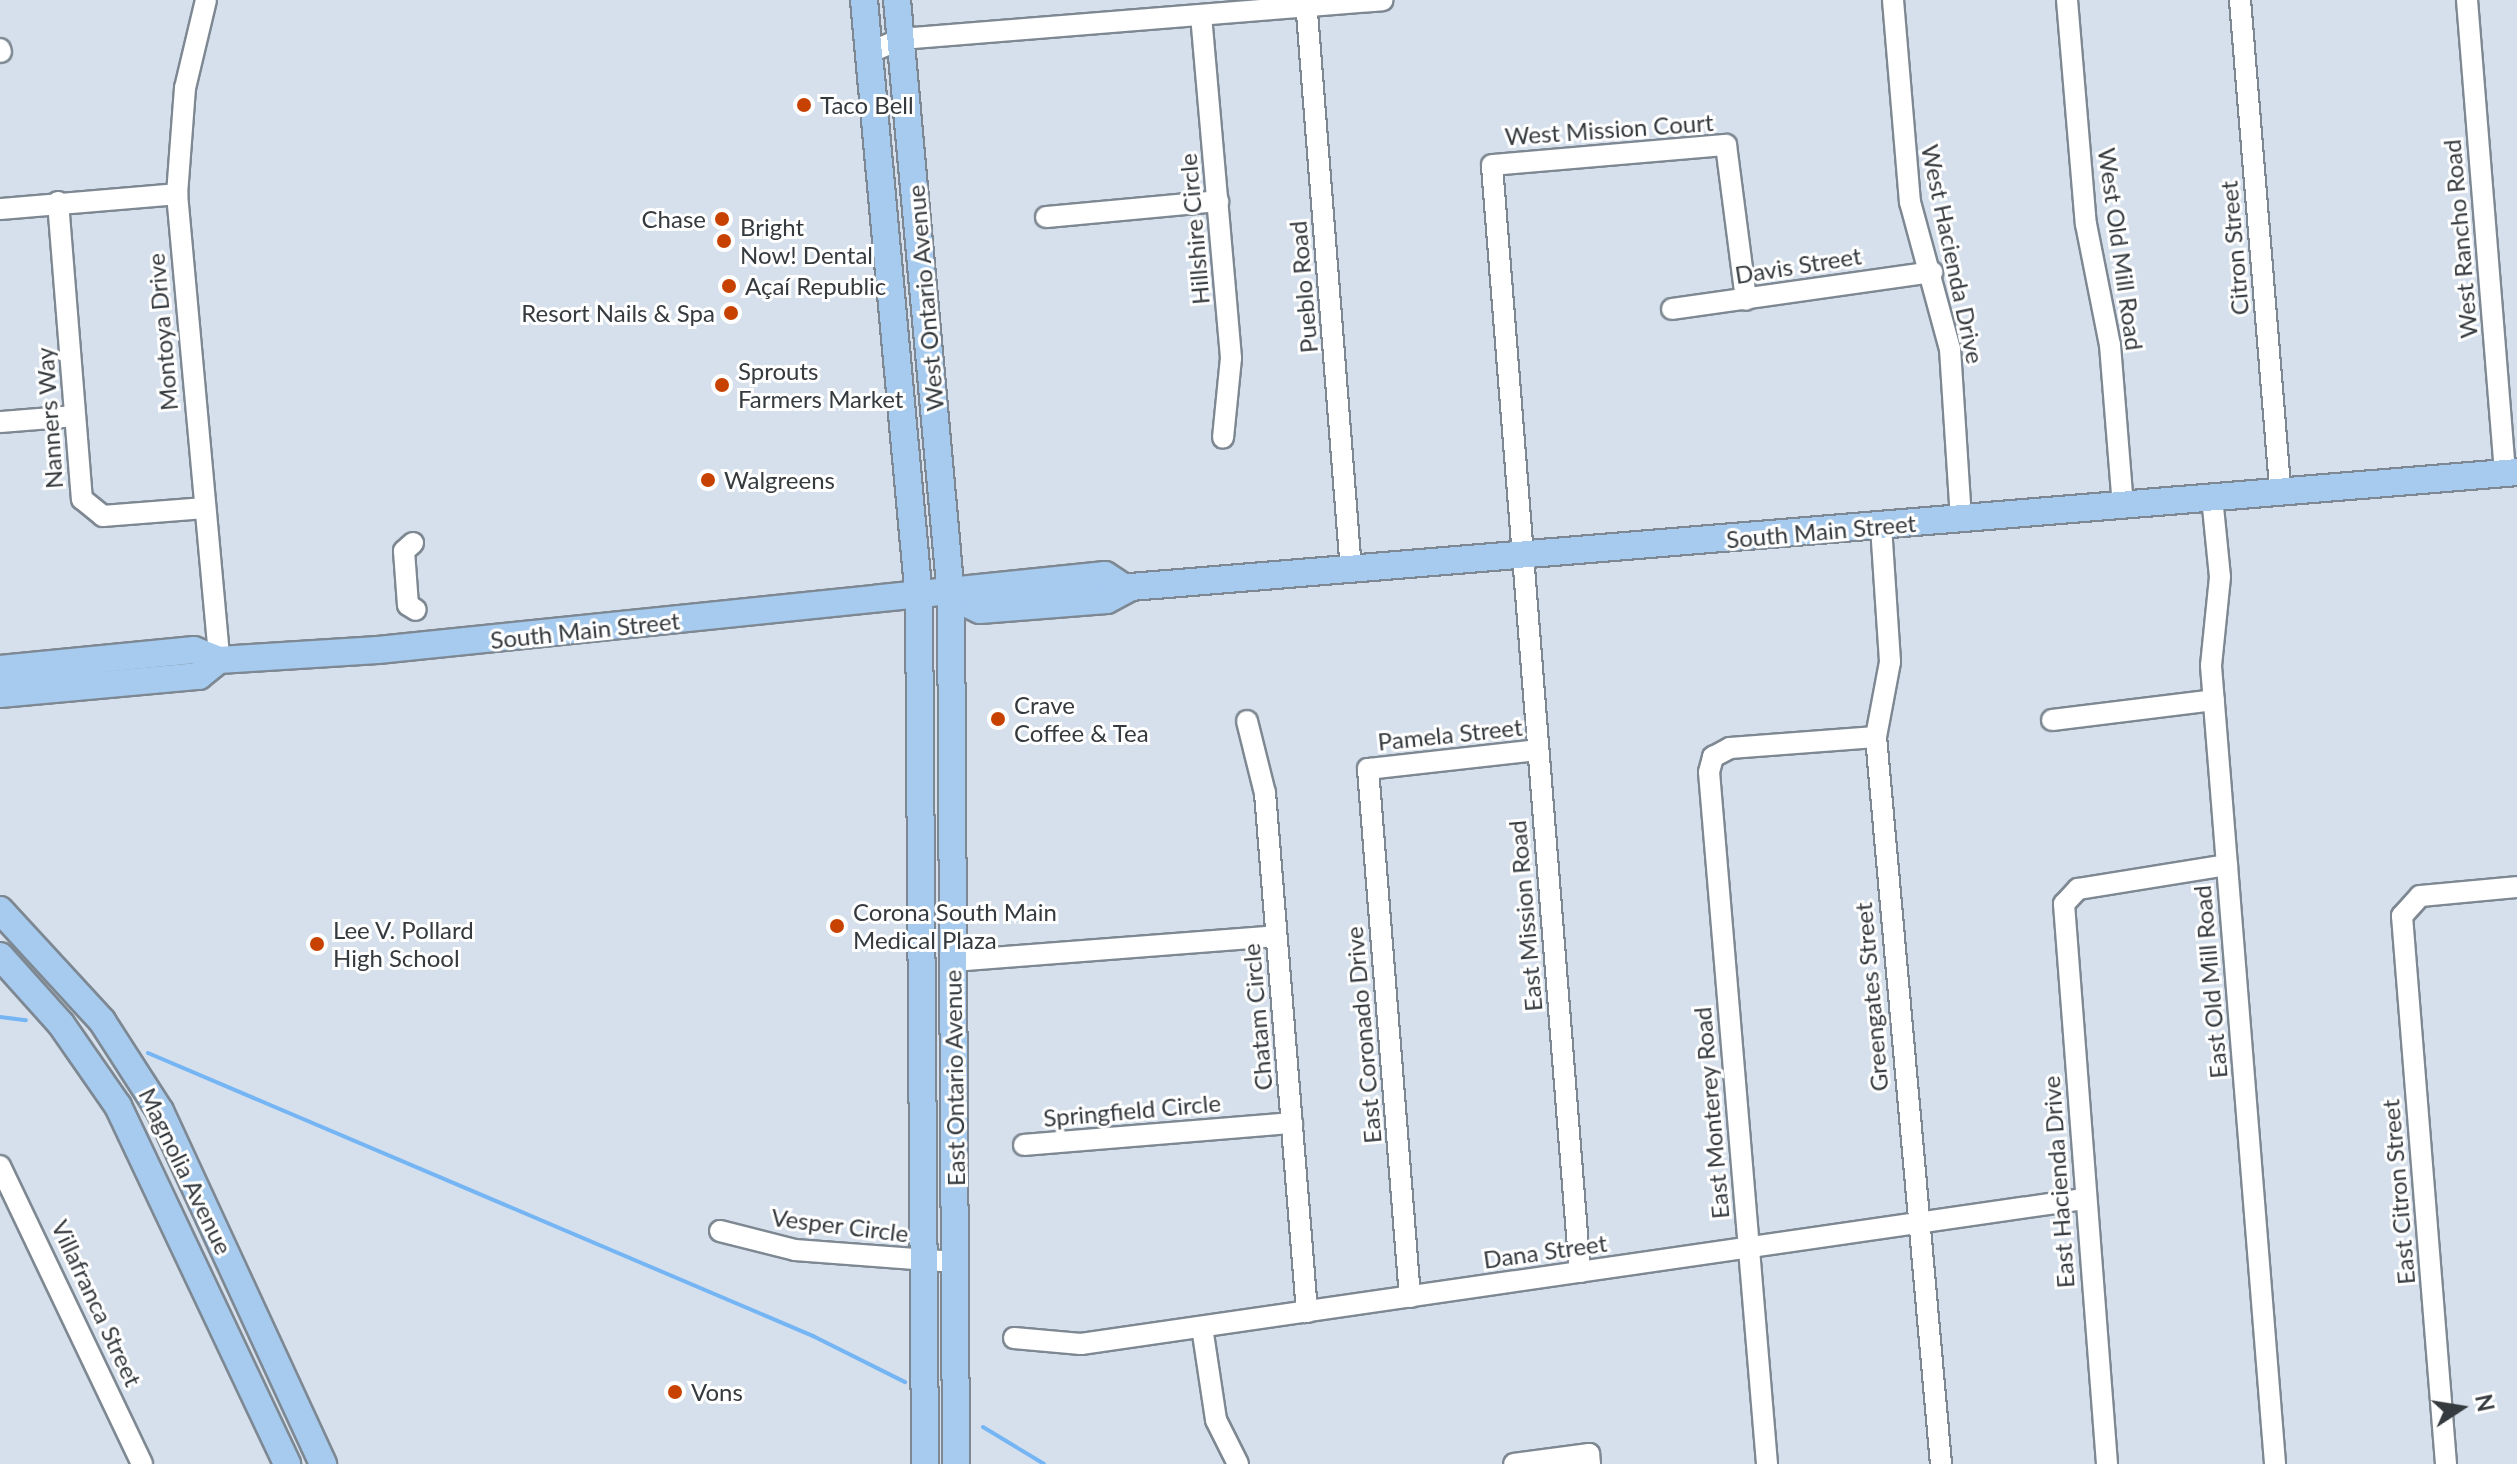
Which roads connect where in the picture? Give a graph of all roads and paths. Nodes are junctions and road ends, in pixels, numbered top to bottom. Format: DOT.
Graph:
graph roads {
  1 [pos="206,0"];
  2 [pos="864,0"];
  3 [pos="897,0"];
  4 [pos="1382,0"];
  5 [pos="1893,0"];
  6 [pos="2067,0"];
  7 [pos="2240,0"];
  8 [pos="2467,0"];
  9 [pos="1306,3"];
  10 [pos="1201,15"];
  11 [pos="901,39"];
  12 [pos="868,53"];
  13 [pos="177,194"];
  14 [pos="1218,201"];
  15 [pos="58,202"];
  16 [pos="0,209"];
  17 [pos="1046,217"];
  18 [pos="1932,272"];
  19 [pos="1746,300"];
  20 [pos="1672,309"];
  21 [pos="75,416"];
  22 [pos="0,422"];
  23 [pos="1223,438"];
  24 [pos="2511,472"];
  25 [pos="2280,491"];
  26 [pos="2212,497"];
  27 [pos="2123,505"];
  28 [pos="205,508"];
  29 [pos="1961,519"];
  30 [pos="1881,526"];
  31 [pos="413,543"];
  32 [pos="1522,556"];
  33 [pos="1351,570"];
  34 [pos="951,596"];
  35 [pos="919,599"];
  36 [pos="416,610"];
  37 [pos="219,660"];
  38 [pos="0,669"];
  39 [pos="0,694"];
  40 [pos="2214,700"];
  41 [pos="2052,720"];
  42 [pos="1247,721"];
  43 [pos="1876,737"];
  44 [pos="1538,750"];
  45 [pos="1368,769"];
  46 [pos="921,785"];
  47 [pos="2227,865"];
  48 [pos="2517,887"];
  49 [pos="0,910"];
  50 [pos="1276,936"];
  51 [pos="0,956"];
  52 [pos="953,961"];
  53 [pos="1292,1123"];
  54 [pos="1024,1145"];
  55 [pos="0,1166"];
  56 [pos="2084,1199"];
  57 [pos="1916,1223"];
  58 [pos="720,1231"];
  59 [pos="1748,1248"];
  60 [pos="923,1261"];
  61 [pos="955,1262"];
  62 [pos="1580,1272"];
  63 [pos="1410,1297"];
  64 [pos="1307,1312"];
  65 [pos="1202,1327"];
  66 [pos="1014,1338"];
  67 [pos="1590,1459"];
  68 [pos="142,1464"];
  69 [pos="287,1464"];
  70 [pos="323,1464"];
  71 [pos="925,1464"];
  72 [pos="956,1464"];
  73 [pos="1238,1464"];
  74 [pos="1514,1464"];
  75 [pos="1767,1464"];
  76 [pos="1941,1464"];
  77 [pos="2107,1464"];
  78 [pos="2275,1464"];
  79 [pos="2446,1464"];
  1 -- 13 [label="street, Montoya Drive"];
  2 -- 12 [label="main road, West Ontario Avenue"];
  3 -- 11 [label="main road, West Ontario Avenue"];
  4 -- 9 [label="street"];
  5 -- 18 [label="street, West Hacienda Drive"];
  6 -- 27 [label="street, West Old Mill Road"];
  7 -- 25 [label="street, Citron Street"];
  8 -- 24 [label="street, West Rancho Road"];
  9 -- 10 [label="street"];
  9 -- 33 [label="street, Pueblo Road"];
  10 -- 11 [label="street"];
  10 -- 14 [label="street, Hillshire Circle"];
  11 -- 12 [label="street"];
  11 -- 34 [label="main road, West Ontario Avenue"];
  12 -- 35 [label="main road, West Ontario Avenue"];
  13 -- 15 [label="street"];
  13 -- 28 [label="street, Montoya Drive"];
  14 -- 17 [label="street"];
  14 -- 23 [label="street, Hillshire Circle"];
  15 -- 16 [label="street"];
  15 -- 21 [label="street, Nanners Way"];
  18 -- 19 [label="street, Davis Street"];
  18 -- 29 [label="street, West Hacienda Drive"];
  19 -- 20 [label="street, Davis Street"];
  19 -- 32 [label="street, West Mission Court"];
  21 -- 22 [label="street"];
  21 -- 28 [label="street, Nanners Way"];
  24 -- 25 [label="main road, South Main Street"];
  25 -- 26 [label="main road, South Main Street"];
  26 -- 27 [label="main road, South Main Street"];
  26 -- 40 [label="street, East Old Mill Road"];
  27 -- 29 [label="main road, South Main Street"];
  28 -- 37 [label="street, Montoya Drive"];
  29 -- 30 [label="main road, South Main Street"];
  30 -- 32 [label="main road, South Main Street"];
  30 -- 43 [label="street, Greengates Street"];
  31 -- 36 [label="street"];
  32 -- 33 [label="main road, South Main Street"];
  32 -- 44 [label="street, East Mission Road"];
  33 -- 34 [label="main road, South Main Street"];
  34 -- 35 [label="main road, South Main Street"];
  34 -- 52 [label="main road, East Ontario Avenue"];
  35 -- 37 [label="main road, South Main Street"];
  35 -- 46 [label="main road, East Ontario Avenue"];
  37 -- 38 [label="main road, South Main Street"];
  37 -- 39 [label="main road, South Main Street"];
  40 -- 41 [label="street"];
  40 -- 47 [label="street, East Old Mill Road"];
  42 -- 50 [label="street, Chatam Circle"];
  43 -- 57 [label="street, Greengates Street"];
  43 -- 59 [label="street, East Monterey Road"];
  44 -- 45 [label="street, Pamela Street"];
  44 -- 62 [label="street, East Mission Road"];
  45 -- 63 [label="street, East Coronado Drive"];
  46 -- 52 [label="main road"];
  46 -- 60 [label="main road, East Ontario Avenue"];
  47 -- 56 [label="street, East Hacienda Drive"];
  47 -- 78 [label="street, East Old Mill Road"];
  48 -- 79 [label="street, East Citron Street"];
  49 -- 70 [label="main road, Magnolia Avenue"];
  50 -- 52 [label="street"];
  50 -- 53 [label="street, Chatam Circle"];
  51 -- 69 [label="main road, Magnolia Avenue"];
  52 -- 61 [label="main road, East Ontario Avenue"];
  53 -- 54 [label="street, Springfield Circle"];
  53 -- 64 [label="street, Chatam Circle"];
  55 -- 68 [label="street, Villafranca Street"];
  56 -- 57 [label="street, Dana Street"];
  56 -- 77 [label="street, East Hacienda Drive"];
  57 -- 59 [label="street, Dana Street"];
  57 -- 76 [label="street, Greengates Street"];
  58 -- 60 [label="street, Vesper Circle"];
  59 -- 62 [label="street, Dana Street"];
  59 -- 75 [label="street, East Monterey Road"];
  60 -- 61 [label="street, Vesper Circle"];
  60 -- 71 [label="main road, East Ontario Avenue"];
  61 -- 72 [label="main road, East Ontario Avenue"];
  62 -- 63 [label="street, Dana Street"];
  63 -- 64 [label="street, Dana Street"];
  64 -- 65 [label="street, Dana Street"];
  65 -- 66 [label="street, Dana Street"];
  65 -- 73 [label="street"];
  67 -- 74 [label="street"];
}
